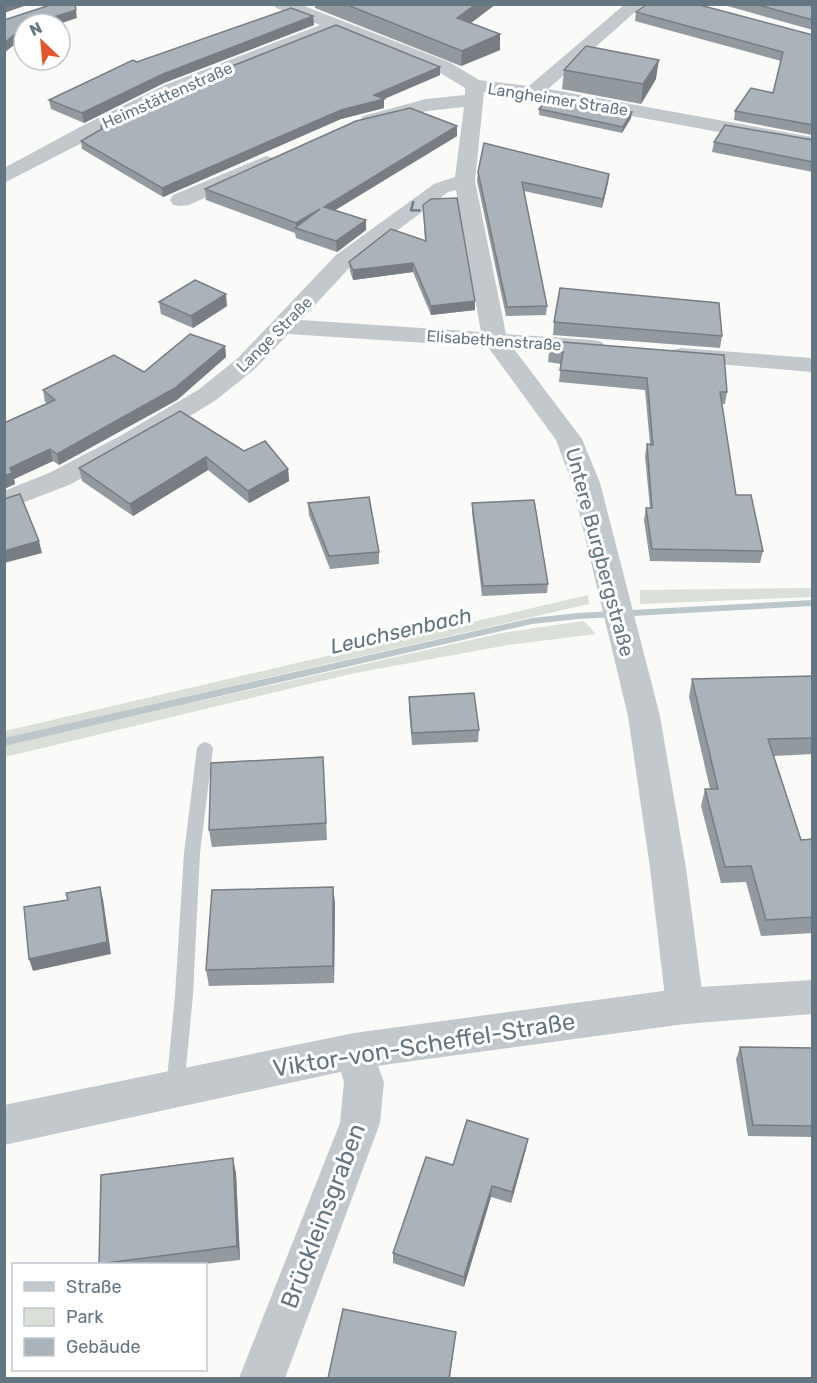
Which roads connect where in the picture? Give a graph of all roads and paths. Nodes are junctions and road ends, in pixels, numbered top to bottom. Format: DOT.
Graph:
graph roads {
  1 [pos="282,4"];
  2 [pos="636,4"];
  3 [pos="335,25"];
  4 [pos="533,92"];
  5 [pos="474,93"];
  6 [pos="349,125"];
  7 [pos="813,143"];
  8 [pos="286,153"];
  9 [pos="4,177"];
  10 [pos="465,181"];
  11 [pos="181,200"];
  12 [pos="283,326"];
  13 [pos="495,340"];
  14 [pos="620,350"];
  15 [pos="655,352"];
  16 [pos="813,365"];
  17 [pos="4,501"];
  18 [pos="205,748"];
  19 [pos="813,997"];
  20 [pos="685,1006"];
  21 [pos="354,1051"];
  22 [pos="175,1090"];
  23 [pos="4,1125"];
  24 [pos="262,1378"];
  1 -- 3 [label="street, Langheimer Straße"];
  2 -- 4 [label="street"];
  3 -- 5 [label="street, Langheimer Straße"];
  3 -- 9 [label="street, Heimstättenstraße"];
  4 -- 5 [label="street, Langheimer Straße"];
  4 -- 7 [label="street, Langheimer Straße"];
  5 -- 6 [label="street"];
  5 -- 10 [label="street, Untere Burgbergstraße"];
  8 -- 11 [label="street"];
  10 -- 12 [label="street, Lange Straße, one-way"];
  10 -- 13 [label="street, Untere Burgbergstraße"];
  12 -- 13 [label="street, Elisabethenstraße"];
  12 -- 17 [label="street, Lange Straße"];
  13 -- 14 [label="street, Elisabethenstraße"];
  13 -- 20 [label="street, Untere Burgbergstraße"];
  15 -- 16 [label="street"];
  18 -- 22 [label="lane"];
  19 -- 20 [label="street, Viktor-von-Scheffel-Straße"];
  20 -- 21 [label="street, Viktor-von-Scheffel-Straße"];
  21 -- 22 [label="street, Viktor-von-Scheffel-Straße"];
  21 -- 24 [label="street, Brückleinsgraben"];
  22 -- 23 [label="street, Viktor-von-Scheffel-Straße"];
}
